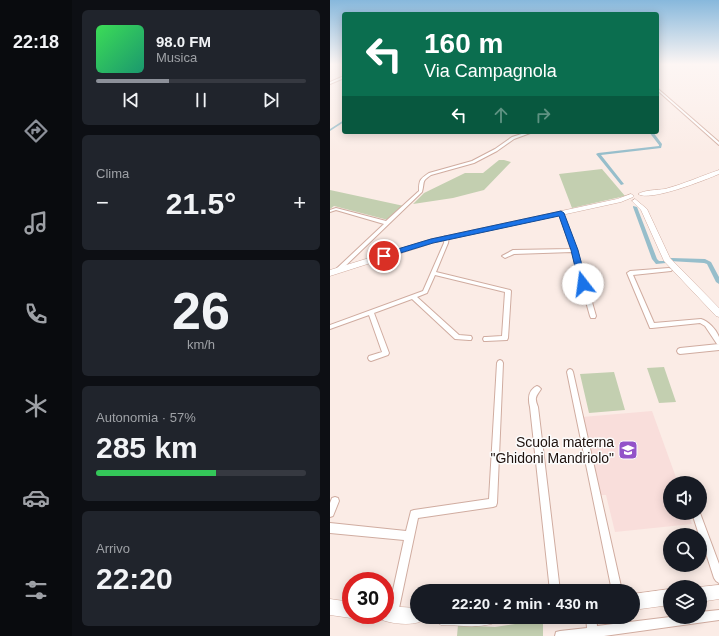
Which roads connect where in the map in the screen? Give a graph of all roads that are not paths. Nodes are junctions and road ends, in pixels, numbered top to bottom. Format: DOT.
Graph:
graph roads {
  1 [pos="662,94"];
  2 [pos="525,134"];
  3 [pos="719,144"];
  4 [pos="719,172"];
  5 [pos="633,199"];
  6 [pos="644,201"];
  7 [pos="330,212"];
  8 [pos="561,213"];
  9 [pos="387,223"];
  10 [pos="447,237"];
  11 [pos="574,250"];
  12 [pos="504,256"];
  13 [pos="669,270"];
  14 [pos="333,272"];
  15 [pos="434,273"];
  16 [pos="413,297"];
  17 [pos="371,312"];
  18 [pos="719,314"];
  19 [pos="594,316"];
  20 [pos="330,327"];
  21 [pos="469,338"];
  22 [pos="486,339"];
  23 [pos="719,342"];
  24 [pos="719,347"];
  25 [pos="680,351"];
  26 [pos="372,358"];
  27 [pos="500,363"];
  28 [pos="570,372"];
  29 [pos="537,390"];
  30 [pos="335,501"];
  31 [pos="330,513"];
  32 [pos="698,520"];
  33 [pos="330,528"];
  34 [pos="409,536"];
  35 [pos="719,578"];
  36 [pos="554,584"];
  37 [pos="615,584"];
  38 [pos="719,592"];
  39 [pos="707,593"];
  40 [pos="394,595"];
  41 [pos="663,598"];
  42 [pos="640,601"];
  43 [pos="330,607"];
  44 [pos="342,609"];
  45 [pos="394,615"];
  46 [pos="719,615"];
  47 [pos="410,616"];
  48 [pos="592,633"];
  49 [pos="560,636"];
  1 -- 3 [label="street"];
  2 -- 9 [label="street"];
  4 -- 6 [label="main road"];
  5 -- 6 [label="main road"];
  5 -- 6 [label="main road"];
  5 -- 8 [label="main road"];
  6 -- 18 [label="main road"];
  7 -- 9 [label="street"];
  8 -- 10 [label="main road"];
  8 -- 11 [label="street"];
  9 -- 14 [label="street"];
  10 -- 14 [label="main road"];
  10 -- 15 [label="street"];
  11 -- 12 [label="street"];
  11 -- 19 [label="street"];
  13 -- 23 [label="street"];
  15 -- 16 [label="street"];
  15 -- 22 [label="street"];
  16 -- 17 [label="street"];
  16 -- 21 [label="street"];
  17 -- 20 [label="street"];
  17 -- 26 [label="street"];
  24 -- 25 [label="street"];
  27 -- 34 [label="street"];
  28 -- 37 [label="street"];
  29 -- 36 [label="street"];
  30 -- 31 [label="street"];
  32 -- 35 [label="street"];
  33 -- 34 [label="street"];
  34 -- 40 [label="street"];
  38 -- 39 [label="main road"];
  41 -- 42 [label="main road"];
  43 -- 44 [label="main road"];
  45 -- 47 [label="main road"];
  46 -- 48 [label="street"];
  48 -- 49 [label="street"];
}
